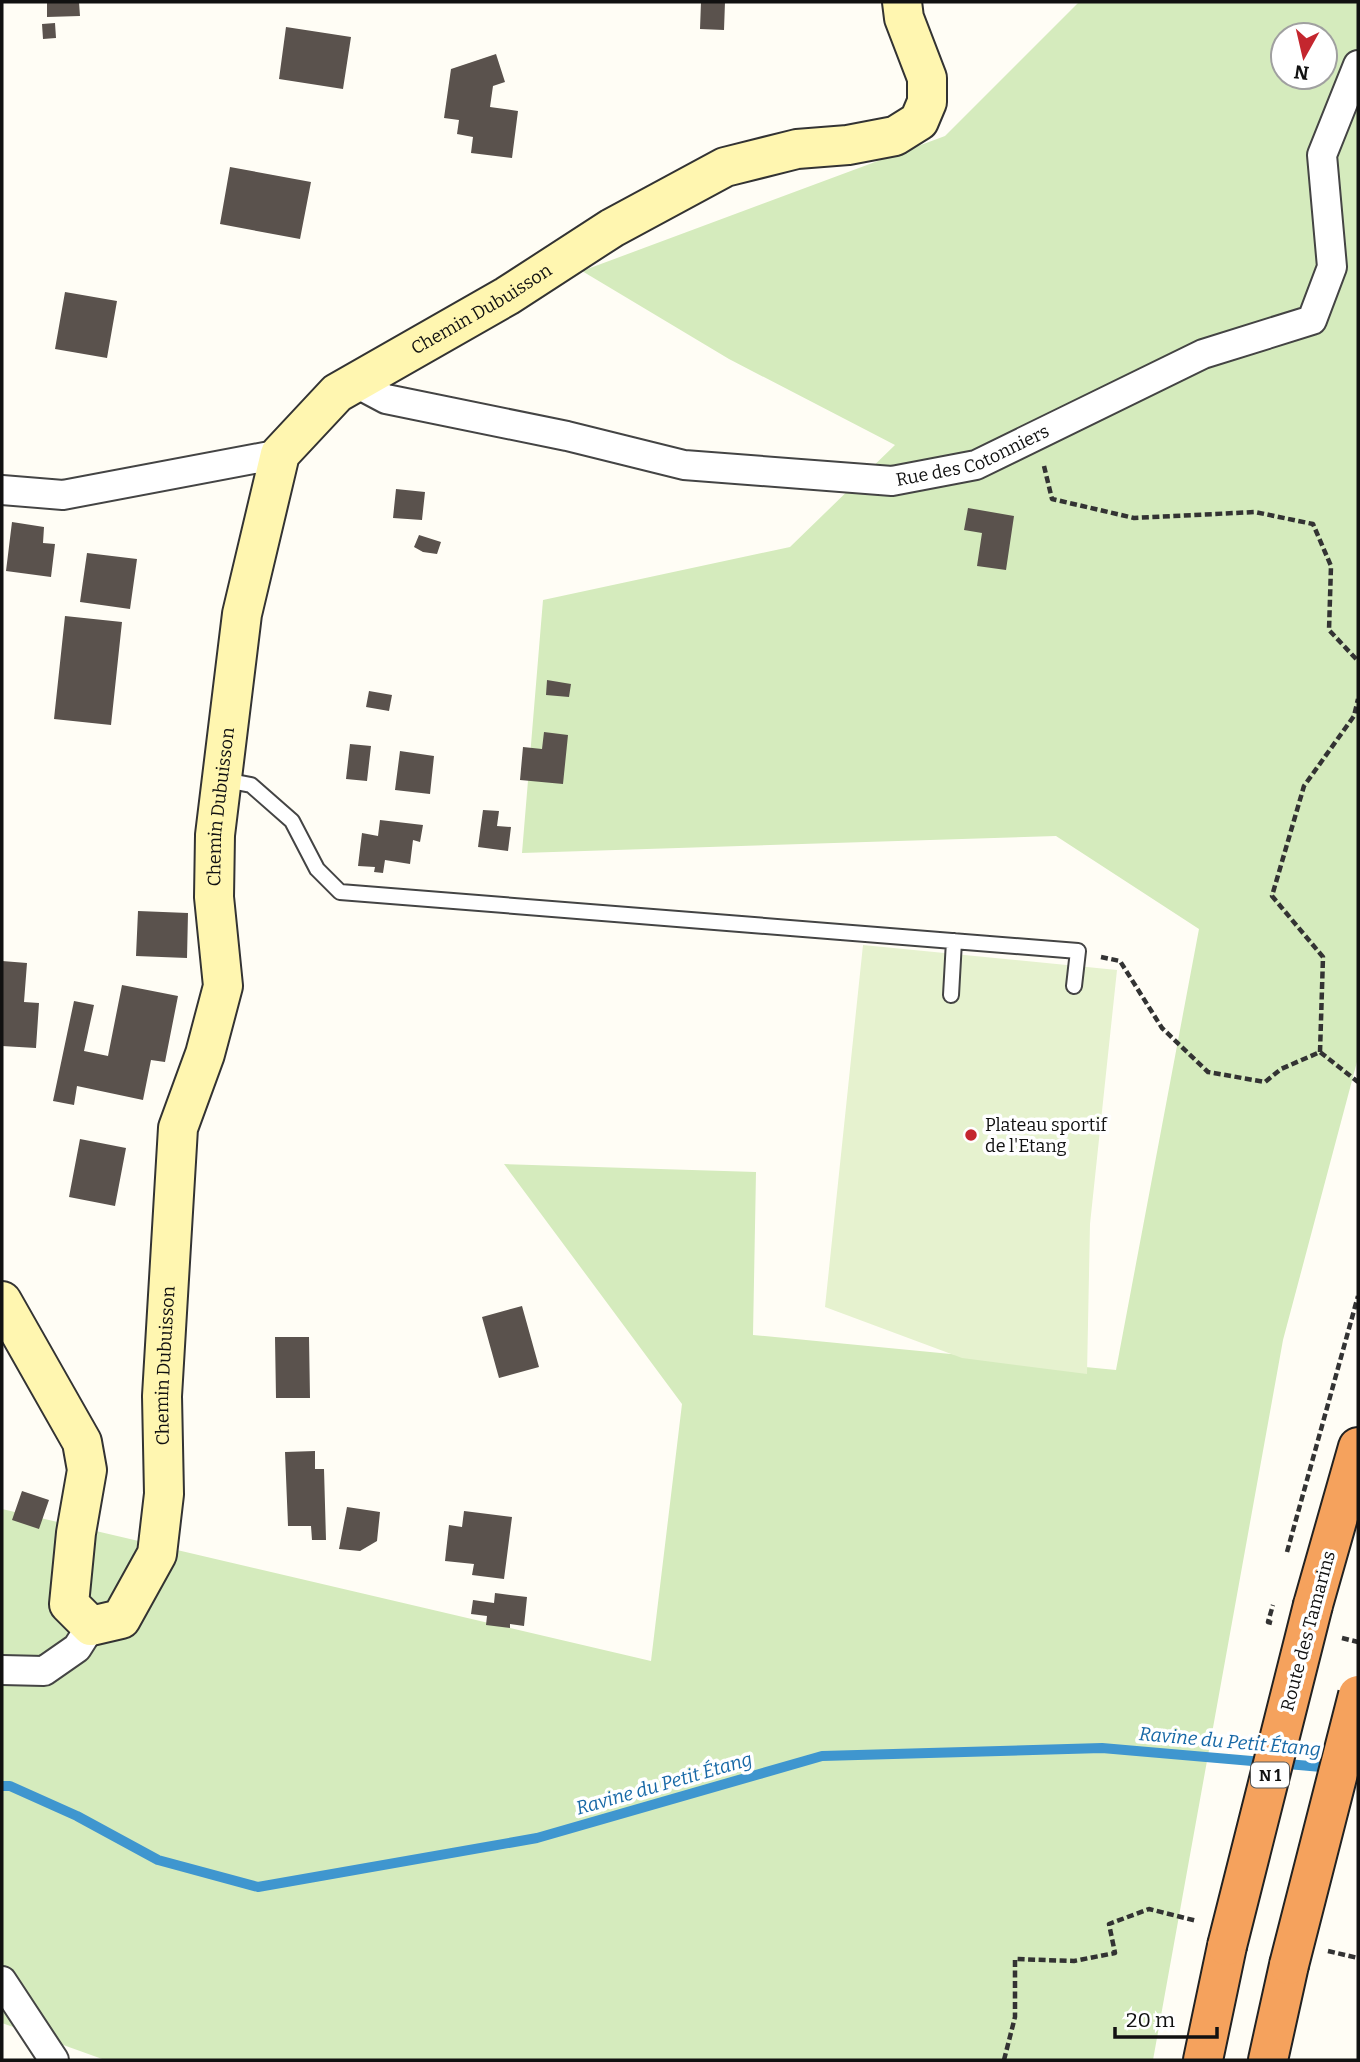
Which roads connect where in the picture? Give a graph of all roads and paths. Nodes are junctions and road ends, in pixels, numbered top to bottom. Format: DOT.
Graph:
graph roads {
  1 [pos="902,2"];
  2 [pos="1358,65"];
  3 [pos="355,382"];
  4 [pos="1036,435"];
  5 [pos="280,454"];
  6 [pos="2,490"];
  7 [pos="1358,661"];
  8 [pos="1358,699"];
  9 [pos="221,780"];
  10 [pos="954,941"];
  11 [pos="1078,951"];
  12 [pos="1074,986"];
  13 [pos="951,995"];
  14 [pos="1320,1052"];
  15 [pos="1358,1082"];
  16 [pos="2,1301"];
  17 [pos="1358,1447"];
  18 [pos="91,1626"];
  19 [pos="2,1670"];
  20 [pos="1358,1695"];
  21 [pos="1214,1934"];
  22 [pos="1304,1957"];
  23 [pos="1358,1958"];
  24 [pos="2,1980"];
  25 [pos="54,2060"];
  26 [pos="1004,2060"];
  27 [pos="1203,2060"];
  28 [pos="1268,2060"];
  1 -- 3 [label="main road, Chemin Dubuisson"];
  2 -- 4 [label="street, Rue des Cotonniers"];
  3 -- 4 [label="street, Rue des Cotonniers"];
  3 -- 5 [label="main road, Chemin Dubuisson"];
  4 -- 7 [label="path"];
  5 -- 6 [label="street"];
  5 -- 9 [label="main road, Chemin Dubuisson"];
  8 -- 14 [label="path"];
  9 -- 10 [label="lane"];
  9 -- 18 [label="main road, Chemin Dubuisson"];
  10 -- 11 [label="lane"];
  10 -- 13 [label="lane"];
  11 -- 12 [label="lane"];
  11 -- 14 [label="path"];
  14 -- 15 [label="path"];
  16 -- 18 [label="main road"];
  17 -- 21 [label="highway, Route des Tamarins / N 1, bridge"];
  18 -- 19 [label="street"];
  20 -- 22 [label="highway, bridge"];
  21 -- 26 [label="path"];
  21 -- 27 [label="highway, Route des Tamarins / N 1"];
  22 -- 23 [label="path"];
  22 -- 28 [label="highway"];
  24 -- 25 [label="street"];
}
